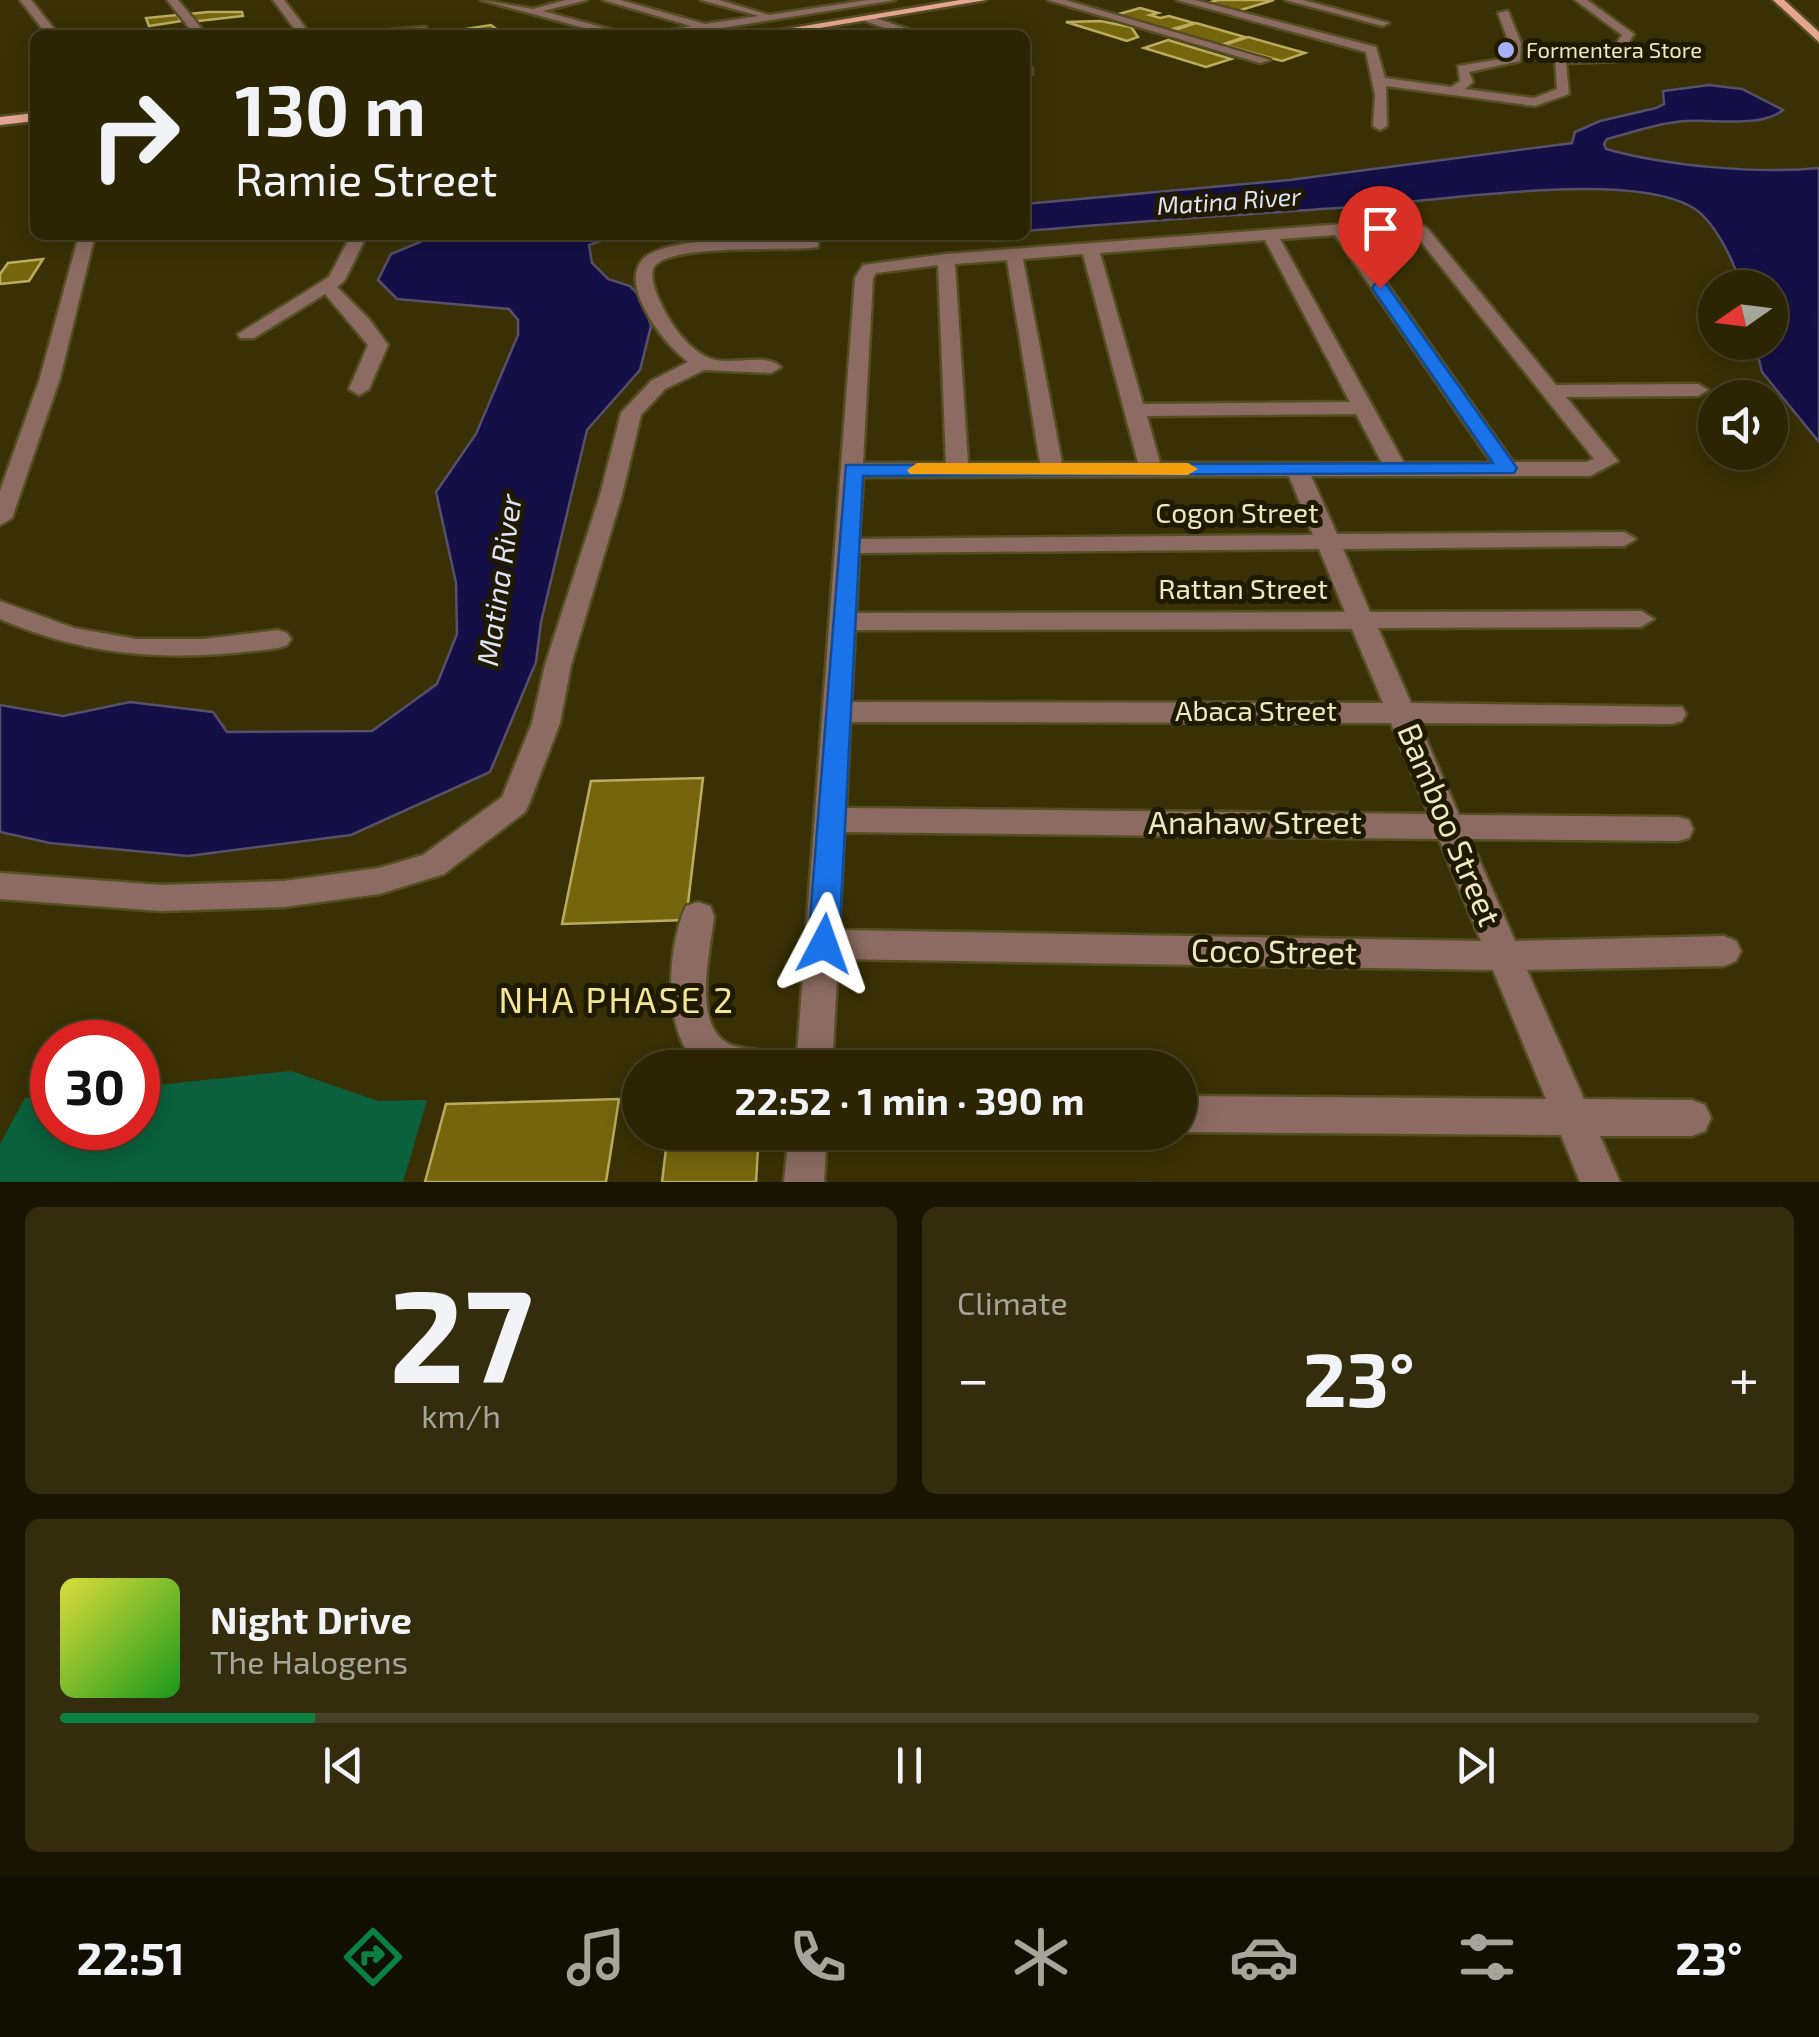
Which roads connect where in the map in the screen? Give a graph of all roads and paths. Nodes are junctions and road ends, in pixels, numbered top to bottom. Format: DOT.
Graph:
graph roads {
  1 [pos="26,0"];
  2 [pos="172,0"];
  3 [pos="278,0"];
  4 [pos="486,0"];
  5 [pos="582,0"];
  6 [pos="608,0"];
  7 [pos="706,0"];
  8 [pos="808,0"];
  9 [pos="890,0"];
  10 [pos="981,0"];
  11 [pos="1053,0"];
  12 [pos="1182,0"];
  13 [pos="1290,0"];
  14 [pos="1580,0"];
  15 [pos="1778,0"];
  16 [pos="959,2"];
  17 [pos="841,8"];
  18 [pos="530,11"];
  19 [pos="1504,14"];
  20 [pos="777,18"];
  21 [pos="1362,18"];
  22 [pos="869,19"];
  23 [pos="1383,23"];
  24 [pos="709,27"];
  25 [pos="50,30"];
  26 [pos="198,30"];
  27 [pos="302,30"];
  28 [pos="604,30"];
  29 [pos="689,30"];
  30 [pos="791,30"];
  31 [pos="901,30"];
  32 [pos="1819,38"];
  33 [pos="1348,44"];
  34 [pos="1264,60"];
  35 [pos="1379,81"];
  36 [pos="1453,91"];
  37 [pos="30,117"];
  38 [pos="0,120"];
  39 [pos="1380,126"];
  40 [pos="1338,227"];
  41 [pos="1269,233"];
  42 [pos="86,240"];
  43 [pos="357,240"];
  44 [pos="812,243"];
  45 [pos="1090,248"];
  46 [pos="1014,254"];
  47 [pos="946,260"];
  48 [pos="326,287"];
  49 [pos="247,334"];
  50 [pos="702,363"];
  51 [pos="772,367"];
  52 [pos="359,389"];
  53 [pos="1698,390"];
  54 [pos="1552,391"];
  55 [pos="1364,408"];
  56 [pos="1135,410"];
  57 [pos="1507,468"];
  58 [pos="958,469"];
  59 [pos="1052,469"];
  60 [pos="1151,469"];
  61 [pos="1297,469"];
  62 [pos="1396,469"];
  63 [pos="853,470"];
  64 [pos="0,518"];
  65 [pos="1624,539"];
  66 [pos="1328,542"];
  67 [pos="849,546"];
  68 [pos="0,609"];
  69 [pos="1361,618"];
  70 [pos="1640,619"];
  71 [pos="845,622"];
  72 [pos="278,639"];
  73 [pos="1400,711"];
  74 [pos="839,712"];
  75 [pos="1672,714"];
  76 [pos="832,820"];
  77 [pos="1448,824"];
  78 [pos="1678,828"];
  79 [pos="0,886"];
  80 [pos="698,916"];
  81 [pos="824,944"];
  82 [pos="1724,950"];
  83 [pos="1504,956"];
  84 [pos="705,1050"];
  85 [pos="815,1050"];
  86 [pos="1197,1114"];
  87 [pos="1572,1117"];
  88 [pos="1692,1118"];
  89 [pos="807,1150"];
  90 [pos="804,1182"];
  91 [pos="1600,1182"];
  1 -- 25 [label="street"];
  2 -- 26 [label="street"];
  3 -- 27 [label="street"];
  4 -- 18 [label="street"];
  5 -- 18 [label="street"];
  6 -- 24 [label="street"];
  7 -- 20 [label="street"];
  8 -- 17 [label="street"];
  9 -- 17 [label="street"];
  10 -- 16 [label="main road"];
  11 -- 34 [label="street"];
  12 -- 33 [label="street"];
  13 -- 21 [label="street"];
  14 -- 36 [label="street"];
  15 -- 32 [label="main road"];
  16 -- 22 [label="main road"];
  17 -- 20 [label="street"];
  18 -- 28 [label="street"];
  19 -- 36 [label="street"];
  20 -- 24 [label="street"];
  21 -- 23 [label="street"];
  21 -- 33 [label="street"];
  22 -- 30 [label="main road"];
  22 -- 31 [label="street"];
  24 -- 29 [label="street"];
  33 -- 35 [label="street"];
  35 -- 36 [label="street"];
  35 -- 39 [label="street"];
  37 -- 38 [label="main road"];
  40 -- 41 [label="street"];
  40 -- 54 [label="street"];
  40 -- 57 [label="street"];
  41 -- 45 [label="street"];
  41 -- 55 [label="street"];
  42 -- 64 [label="street"];
  43 -- 48 [label="street"];
  44 -- 50 [label="street"];
  45 -- 46 [label="street"];
  45 -- 56 [label="street"];
  46 -- 47 [label="street"];
  46 -- 59 [label="street"];
  47 -- 58 [label="street"];
  47 -- 63 [label="street"];
  48 -- 49 [label="street"];
  48 -- 52 [label="street"];
  50 -- 51 [label="street"];
  50 -- 79 [label="street"];
  53 -- 54 [label="street"];
  54 -- 57 [label="street"];
  55 -- 56 [label="street"];
  55 -- 62 [label="street"];
  56 -- 60 [label="street"];
  57 -- 62 [label="street"];
  58 -- 59 [label="street"];
  58 -- 63 [label="street"];
  59 -- 60 [label="street"];
  60 -- 61 [label="street"];
  61 -- 62 [label="street"];
  61 -- 66 [label="street, Bamboo Street"];
  63 -- 67 [label="street"];
  65 -- 66 [label="street, Cogon Street"];
  66 -- 67 [label="street, Cogon Street"];
  66 -- 69 [label="street, Bamboo Street"];
  67 -- 71 [label="street"];
  68 -- 72 [label="street"];
  69 -- 70 [label="street, Rattan Street"];
  69 -- 71 [label="street, Rattan Street"];
  69 -- 73 [label="street, Bamboo Street"];
  71 -- 74 [label="street"];
  73 -- 74 [label="street, Abaca Street"];
  73 -- 75 [label="street, Abaca Street"];
  73 -- 77 [label="street, Bamboo Street"];
  74 -- 76 [label="street"];
  76 -- 77 [label="street, Anahaw Street"];
  76 -- 81 [label="street"];
  77 -- 78 [label="street, Anahaw Street"];
  77 -- 83 [label="street, Bamboo Street"];
  80 -- 84 [label="street"];
  81 -- 83 [label="street, Coco Street"];
  81 -- 85 [label="street"];
  82 -- 83 [label="street, Coco Street"];
  83 -- 87 [label="street, Bamboo Street"];
  86 -- 87 [label="street"];
  87 -- 88 [label="street"];
  87 -- 91 [label="street, Bamboo Street"];
  89 -- 90 [label="street"];
}
